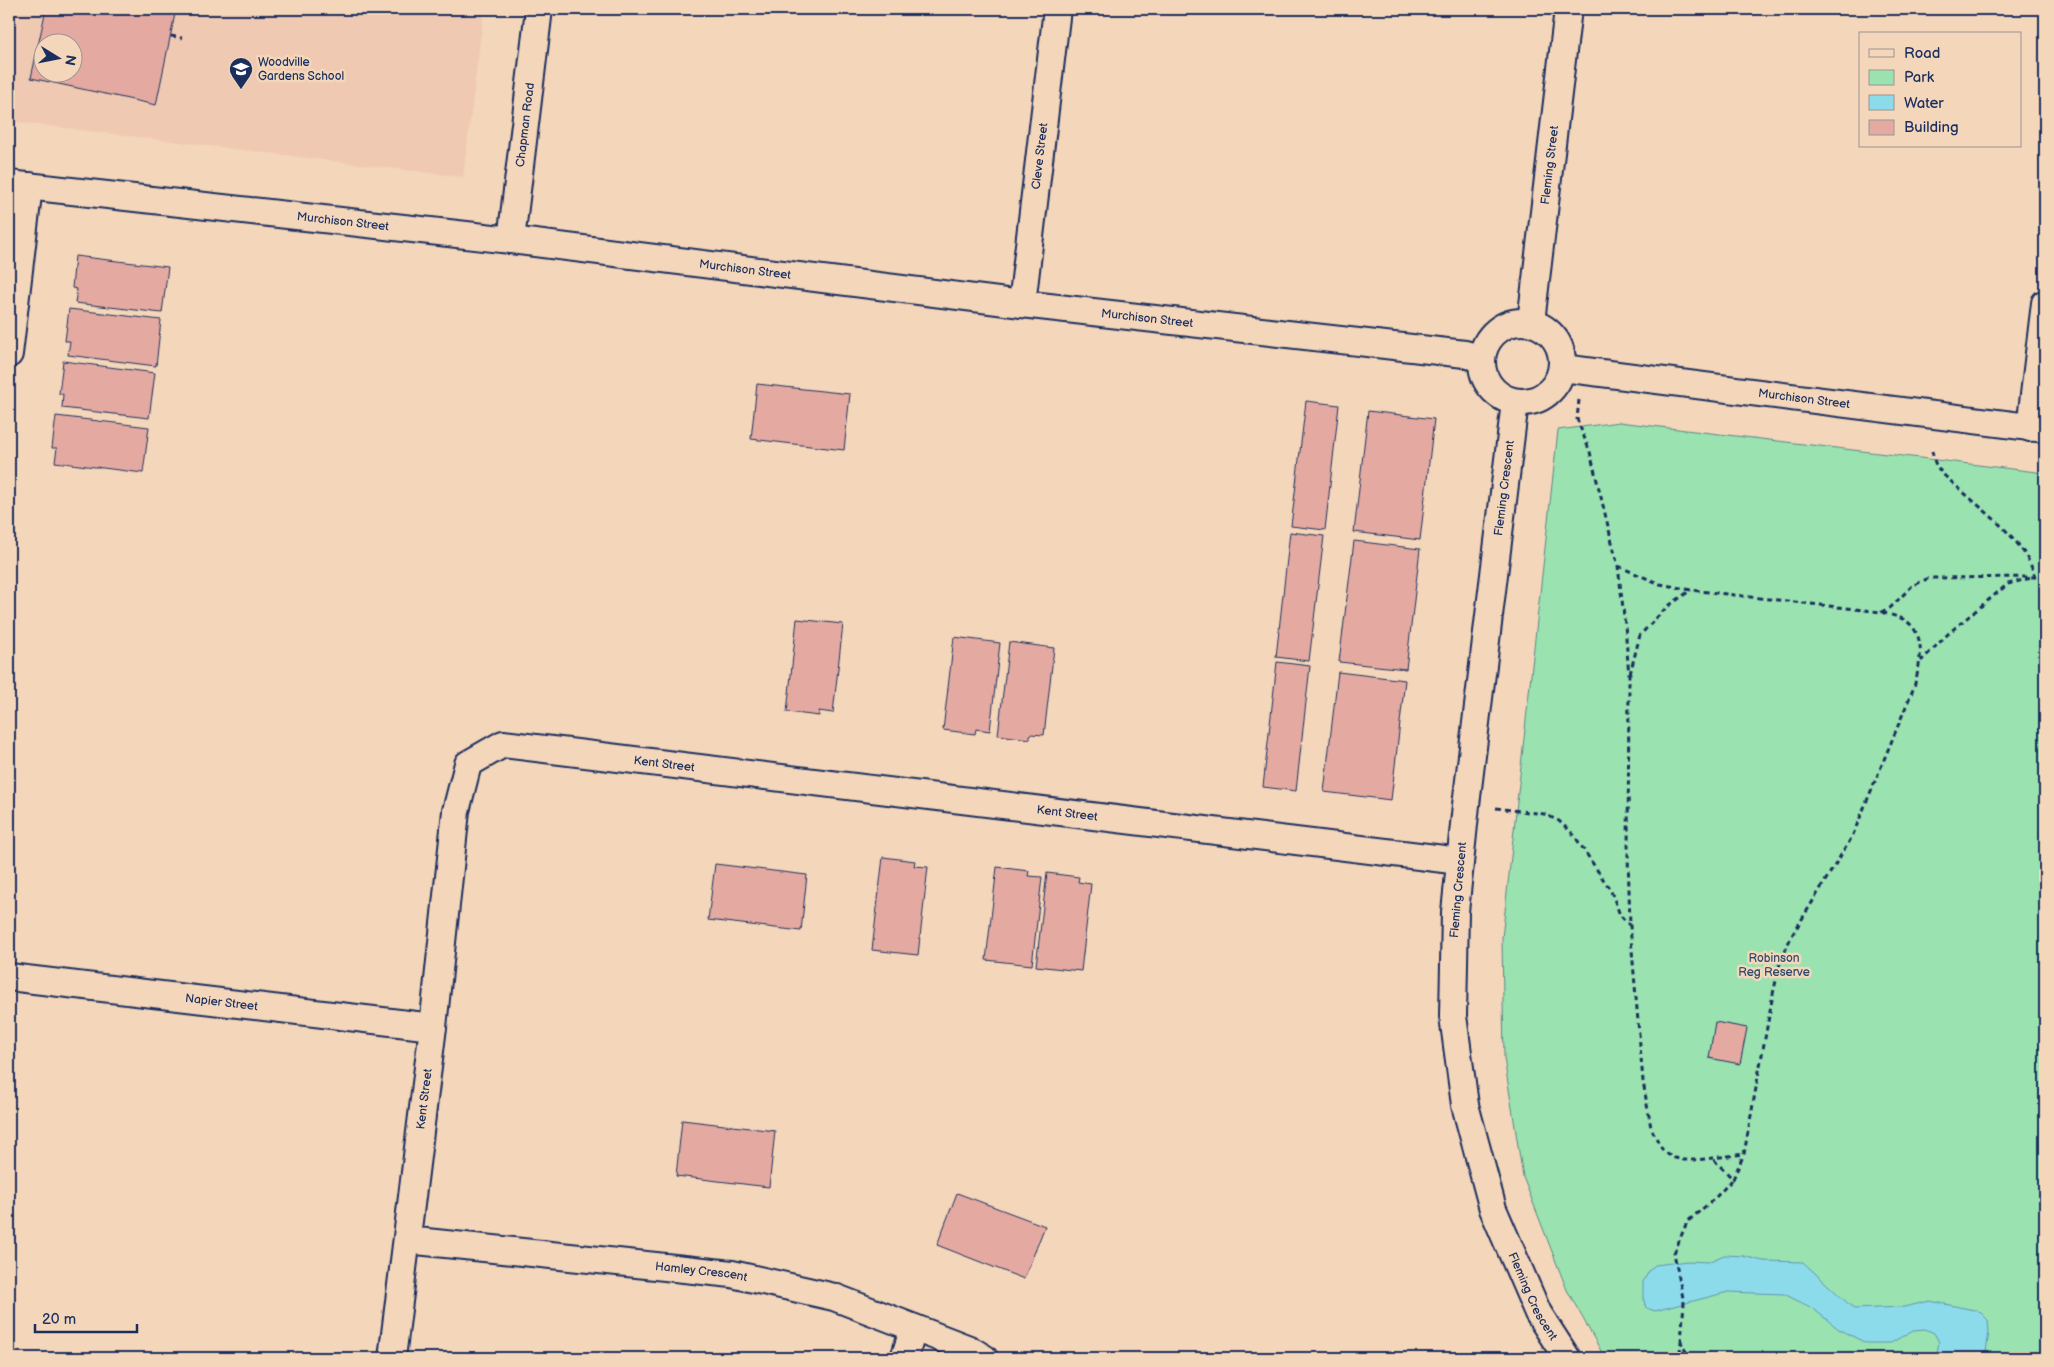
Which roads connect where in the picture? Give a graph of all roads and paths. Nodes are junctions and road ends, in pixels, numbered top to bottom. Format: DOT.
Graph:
graph roads {
  1 [pos="539,9"];
  2 [pos="1057,9"];
  3 [pos="1568,9"];
  4 [pos="171,36"];
  5 [pos="182,38"];
  6 [pos="19,185"];
  7 [pos="511,240"];
  8 [pos="2045,303"];
  9 [pos="1022,304"];
  10 [pos="1531,322"];
  11 [pos="9,354"];
  12 [pos="1482,358"];
  13 [pos="1572,368"];
  14 [pos="1515,402"];
  15 [pos="2038,429"];
  16 [pos="1932,451"];
  17 [pos="1618,566"];
  18 [pos="2034,577"];
  19 [pos="2045,577"];
  20 [pos="1691,590"];
  21 [pos="1881,612"];
  22 [pos="1921,662"];
  23 [pos="1629,676"];
  24 [pos="1466,805"];
  25 [pos="1460,861"];
  26 [pos="1630,926"];
  27 [pos="9,977"];
  28 [pos="433,1027"];
  29 [pos="1744,1154"];
  30 [pos="1712,1158"];
  31 [pos="1733,1179"];
  32 [pos="407,1240"];
  33 [pos="914,1328"];
  34 [pos="1681,1342"];
  35 [pos="1560,1356"];
  36 [pos="392,1358"];
  37 [pos="904,1358"];
  38 [pos="984,1358"];
  39 [pos="1672,1358"];
  40 [pos="1689,1358"];
  1 -- 7 [label="street, Chapman Road"];
  2 -- 9 [label="street, Cleve Street"];
  3 -- 10 [label="street, Fleming Street"];
  4 -- 5 [label="path"];
  6 -- 7 [label="street, Murchison Street"];
  6 -- 11 [label="street"];
  7 -- 9 [label="street, Murchison Street"];
  8 -- 15 [label="street"];
  9 -- 12 [label="street, Murchison Street"];
  10 -- 12 [label="street"];
  10 -- 13 [label="street"];
  12 -- 14 [label="street"];
  13 -- 14 [label="street"];
  13 -- 15 [label="street, Murchison Street"];
  13 -- 17 [label="path"];
  14 -- 24 [label="street, Fleming Crescent"];
  16 -- 18 [label="path"];
  17 -- 20 [label="path"];
  17 -- 23 [label="path"];
  18 -- 19 [label="path"];
  18 -- 21 [label="path"];
  18 -- 22 [label="path"];
  20 -- 21 [label="path"];
  20 -- 23 [label="path"];
  21 -- 22 [label="path"];
  22 -- 29 [label="path"];
  23 -- 26 [label="path"];
  24 -- 25 [label="street, Fleming Crescent"];
  24 -- 26 [label="path"];
  25 -- 28 [label="street, Kent Street"];
  25 -- 35 [label="street, Fleming Crescent"];
  26 -- 30 [label="path"];
  27 -- 28 [label="street, Napier Street"];
  28 -- 32 [label="street, Kent Street"];
  29 -- 30 [label="path"];
  29 -- 31 [label="path"];
  30 -- 31 [label="path"];
  31 -- 34 [label="path"];
  32 -- 33 [label="street, Hamley Crescent"];
  32 -- 36 [label="street, Kent Street"];
  33 -- 37 [label="street"];
  33 -- 38 [label="street, Hamley Crescent"];
  34 -- 39 [label="path"];
  34 -- 40 [label="path"];
}
